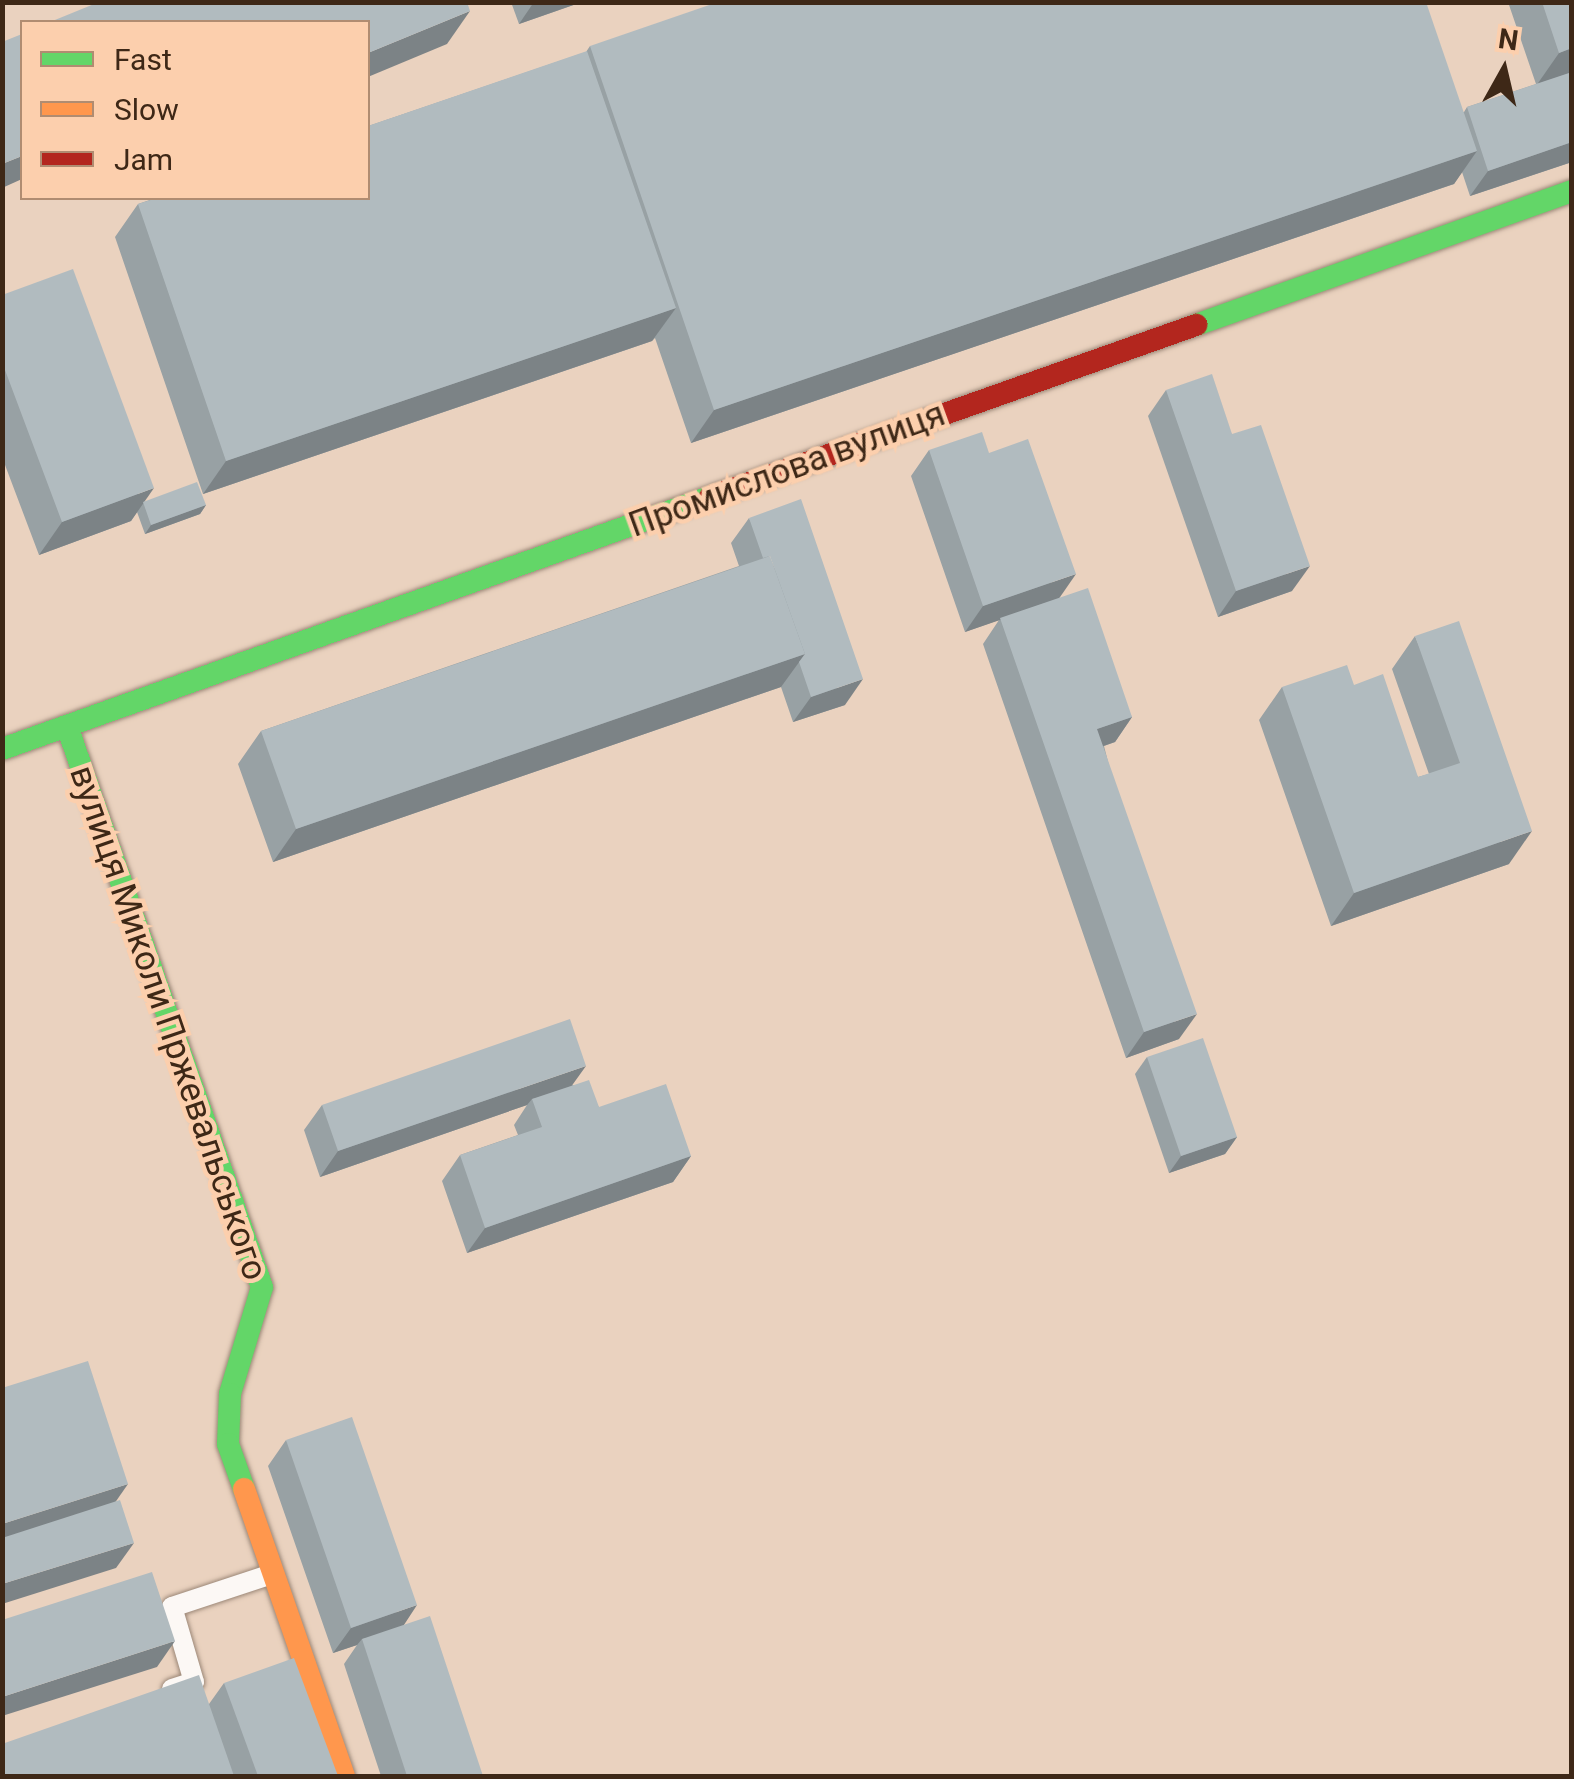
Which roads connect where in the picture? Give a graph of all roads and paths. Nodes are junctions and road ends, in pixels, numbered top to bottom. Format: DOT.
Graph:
graph roads {
  1 [pos="1572,190"];
  2 [pos="67,726"];
  3 [pos="2,748"];
  4 [pos="269,1575"];
  5 [pos="142,1699"];
  6 [pos="344,1776"];
  1 -- 2 [label="street, Промислова вулиця"];
  2 -- 3 [label="street, Промислова вулиця"];
  2 -- 4 [label="street, вулиця Миколи Пржевальського"];
  4 -- 5 [label="lane"];
  4 -- 6 [label="street, вулиця Миколи Пржевальського"];
}
